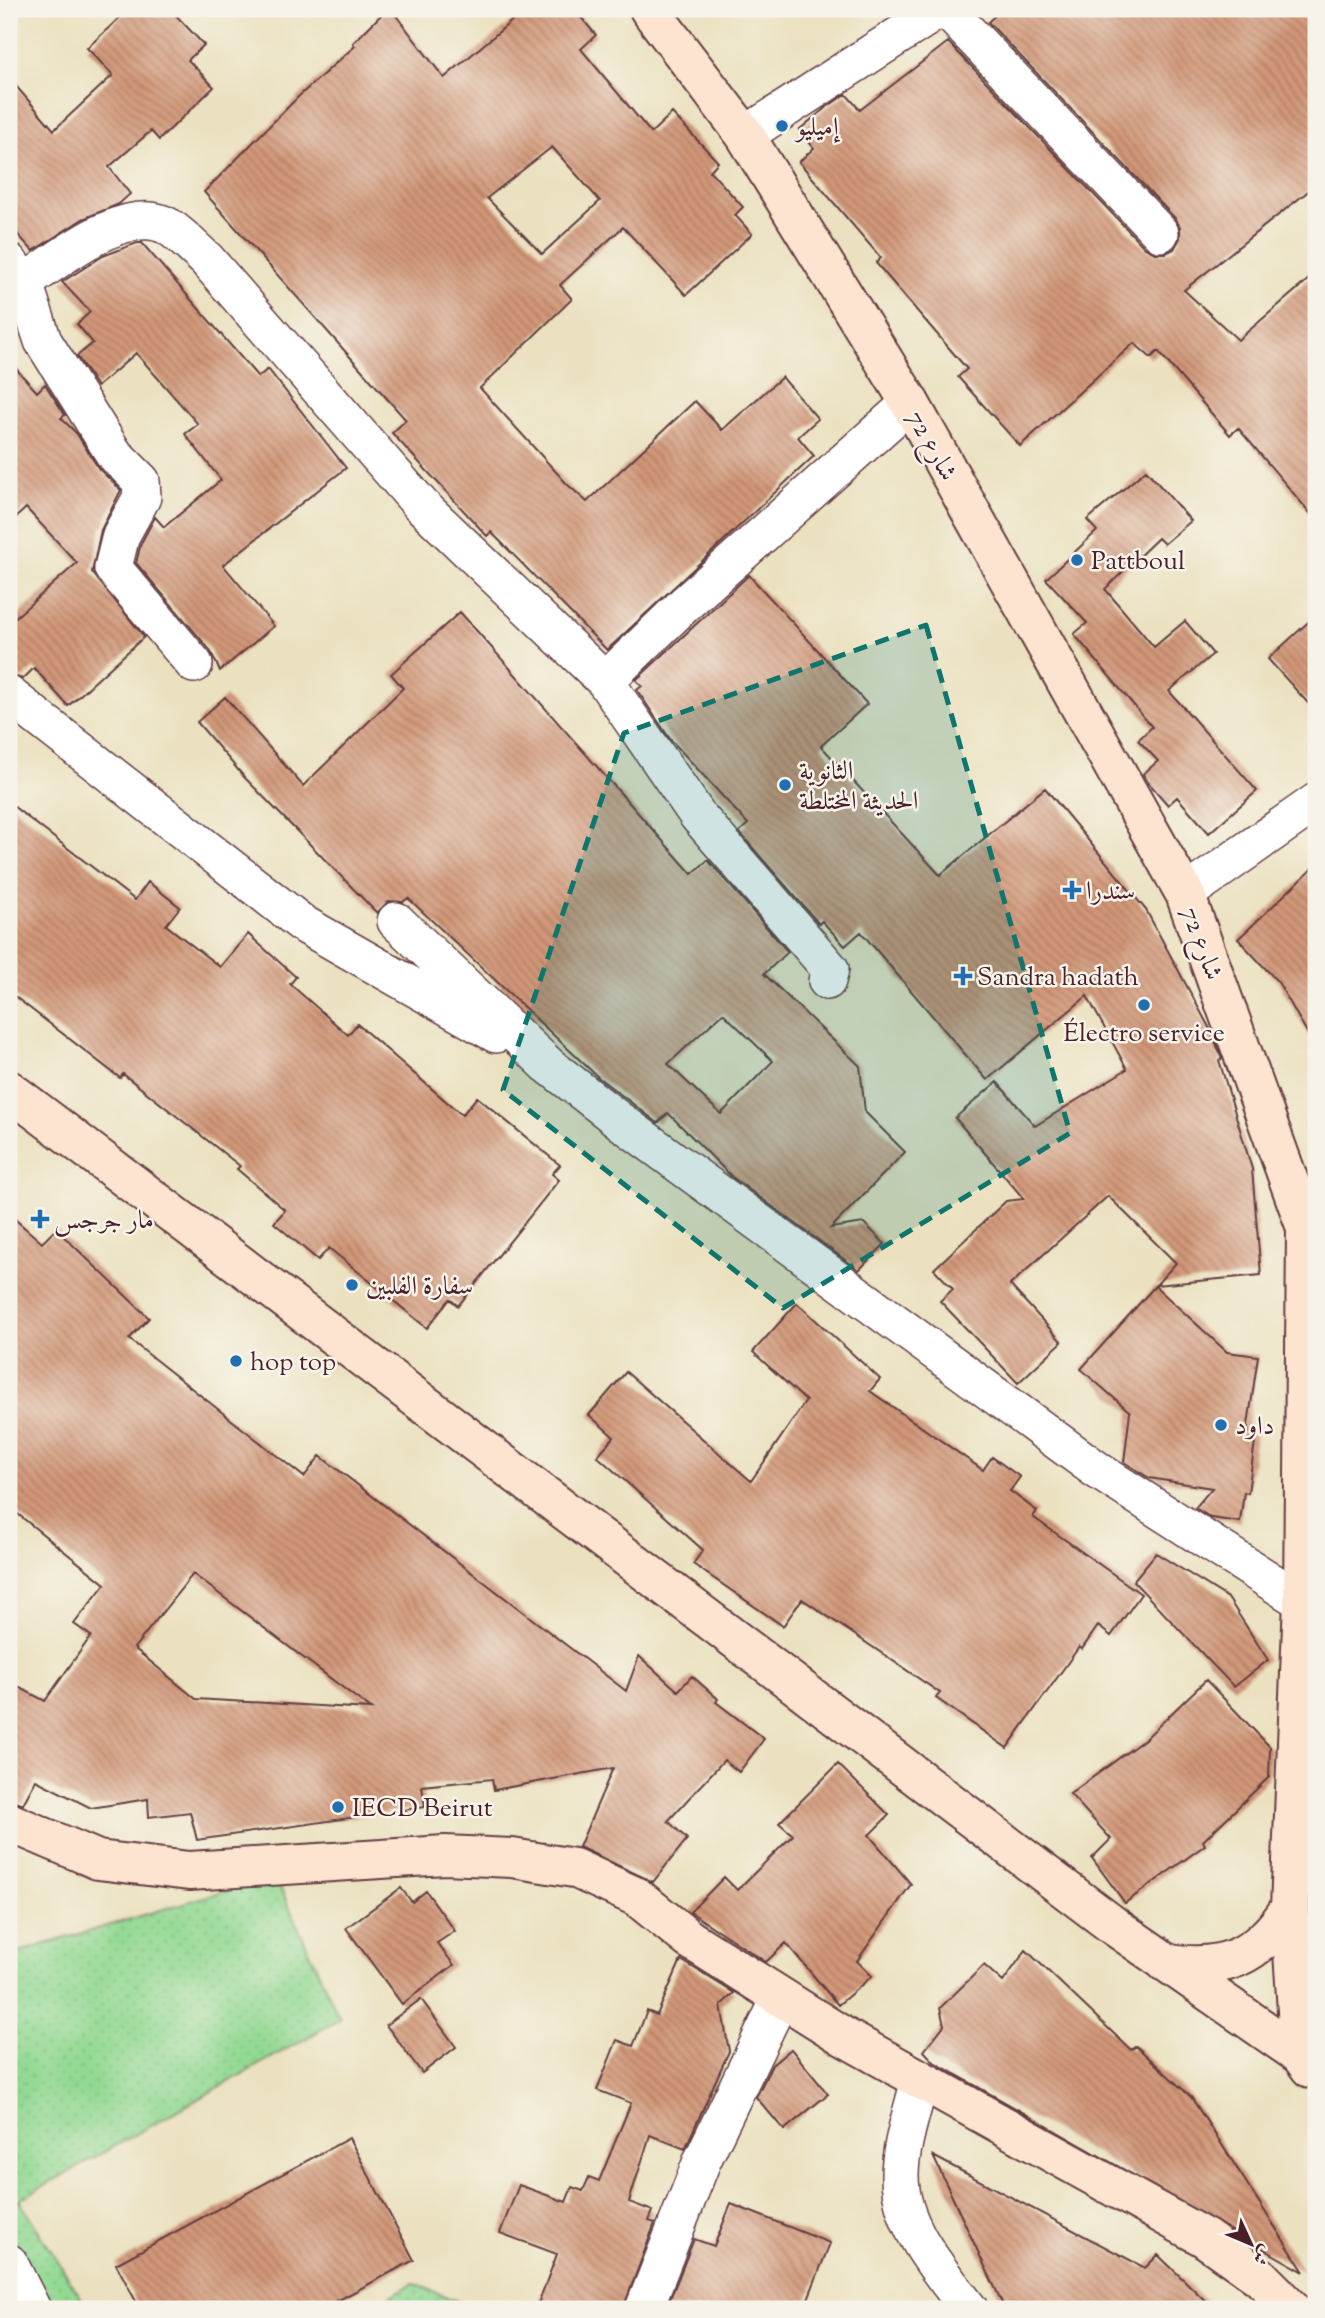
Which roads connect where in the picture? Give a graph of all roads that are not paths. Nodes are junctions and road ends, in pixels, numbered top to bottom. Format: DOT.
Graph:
graph roads {
  1 [pos="649,9"];
  2 [pos="940,9"];
  3 [pos="946,9"];
  4 [pos="744,135"];
  5 [pos="1160,233"];
  6 [pos="17,272"];
  7 [pos="910,403"];
  8 [pos="194,664"];
  9 [pos="605,681"];
  10 [pos="9,695"];
  11 [pos="1316,802"];
  12 [pos="1185,894"];
  13 [pos="396,920"];
  14 [pos="827,981"];
  15 [pos="548,1065"];
  16 [pos="9,1090"];
  17 [pos="1311,1227"];
  18 [pos="1303,1602"];
  19 [pos="1308,1675"];
  20 [pos="9,1822"];
  21 [pos="1290,1908"];
  22 [pos="1163,1962"];
  23 [pos="781,1997"];
  24 [pos="1308,2065"];
  25 [pos="920,2079"];
  26 [pos="9,2263"];
  27 [pos="32,2309"];
  28 [pos="644,2309"];
  29 [pos="969,2309"];
  30 [pos="1292,2309"];
  1 -- 4 [label="street, شارع 72"];
  2 -- 4 [label="street"];
  3 -- 5 [label="street"];
  4 -- 7 [label="street, شارع 72"];
  6 -- 8 [label="street"];
  6 -- 9 [label="street"];
  7 -- 9 [label="street"];
  7 -- 12 [label="street, شارع 72"];
  9 -- 14 [label="street"];
  10 -- 15 [label="street"];
  11 -- 12 [label="street"];
  12 -- 17 [label="street, شارع 72"];
  13 -- 15 [label="street"];
  15 -- 18 [label="street"];
  16 -- 22 [label="street"];
  17 -- 18 [label="street, شارع 72"];
  18 -- 19 [label="street, شارع 72"];
  19 -- 21 [label="street, شارع 72"];
  20 -- 23 [label="street"];
  21 -- 22 [label="street"];
  21 -- 24 [label="street, شارع 72"];
  22 -- 24 [label="street"];
  23 -- 25 [label="street"];
  23 -- 28 [label="street"];
  25 -- 29 [label="street"];
  25 -- 30 [label="street"];
  26 -- 27 [label="street"];
}
